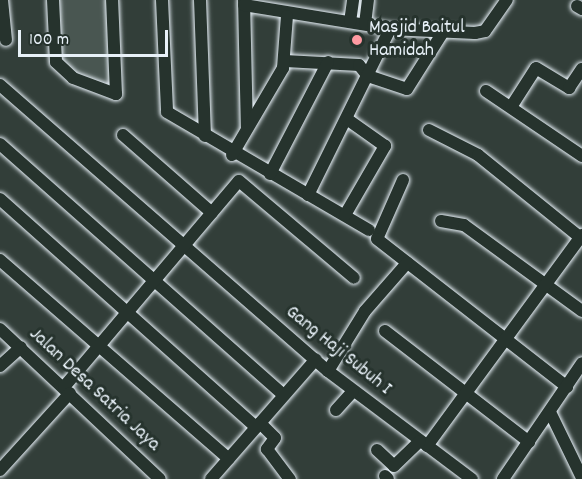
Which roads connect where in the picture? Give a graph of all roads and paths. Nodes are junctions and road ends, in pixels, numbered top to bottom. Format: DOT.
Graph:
graph roads {
  1 [pos="2,0"];
  2 [pos="53,0"];
  3 [pos="112,0"];
  4 [pos="162,0"];
  5 [pos="200,0"];
  6 [pos="353,0"];
  7 [pos="368,0"];
  8 [pos="507,0"];
  9 [pos="244,3"];
  10 [pos="287,16"];
  11 [pos="1,21"];
  12 [pos="350,22"];
  13 [pos="365,24"];
  14 [pos="390,29"];
  15 [pos="443,32"];
  16 [pos="6,40"];
  17 [pos="285,61"];
  18 [pos="328,62"];
  19 [pos="582,69"];
  20 [pos="368,76"];
  21 [pos="0,85"];
  22 [pos="486,91"];
  23 [pos="512,107"];
  24 [pos="347,119"];
  25 [pos="247,128"];
  26 [pos="429,130"];
  27 [pos="123,135"];
  28 [pos="205,136"];
  29 [pos="0,144"];
  30 [pos="232,154"];
  31 [pos="582,156"];
  32 [pos="270,174"];
  33 [pos="403,180"];
  34 [pos="308,195"];
  35 [pos="0,199"];
  36 [pos="212,213"];
  37 [pos="345,215"];
  38 [pos="441,220"];
  39 [pos="369,230"];
  40 [pos="581,237"];
  41 [pos="183,248"];
  42 [pos="0,261"];
  43 [pos="407,262"];
  44 [pos="354,278"];
  45 [pos="155,280"];
  46 [pos="547,285"];
  47 [pos="582,311"];
  48 [pos="126,314"];
  49 [pos="0,329"];
  50 [pos="385,331"];
  51 [pos="505,339"];
  52 [pos="21,347"];
  53 [pos="98,347"];
  54 [pos="316,359"];
  55 [pos="0,366"];
  56 [pos="581,367"];
  57 [pos="328,371"];
  58 [pos="567,387"];
  59 [pos="67,390"];
  60 [pos="353,391"];
  61 [pos="467,393"];
  62 [pos="284,395"];
  63 [pos="336,410"];
  64 [pos="550,412"];
  65 [pos="258,425"];
  66 [pos="529,442"];
  67 [pos="424,443"];
  68 [pos="376,450"];
  69 [pos="229,459"];
  70 [pos="0,470"];
  71 [pos="295,477"];
  72 [pos="582,478"];
  73 [pos="160,479"];
  74 [pos="211,479"];
  75 [pos="472,479"];
  76 [pos="503,479"];
  1 -- 11 [label="street"];
  2 -- 3 [label="street"];
  4 -- 28 [label="street"];
  5 -- 28 [label="street"];
  6 -- 12 [label="street"];
  7 -- 13 [label="street"];
  8 -- 15 [label="street"];
  9 -- 10 [label="street"];
  9 -- 25 [label="street"];
  10 -- 12 [label="street"];
  10 -- 17 [label="street"];
  11 -- 16 [label="street"];
  12 -- 13 [label="street"];
  13 -- 14 [label="street"];
  14 -- 15 [label="street"];
  14 -- 20 [label="street"];
  15 -- 20 [label="street"];
  17 -- 18 [label="street"];
  17 -- 25 [label="street"];
  18 -- 20 [label="street"];
  18 -- 32 [label="street"];
  19 -- 23 [label="street"];
  20 -- 24 [label="street"];
  21 -- 41 [label="street, Gang Haji Subuh I"];
  22 -- 23 [label="street"];
  23 -- 31 [label="street"];
  24 -- 34 [label="street"];
  24 -- 37 [label="street"];
  25 -- 30 [label="street"];
  26 -- 40 [label="street"];
  27 -- 36 [label="street"];
  28 -- 30 [label="street"];
  29 -- 45 [label="street"];
  30 -- 32 [label="street"];
  32 -- 34 [label="street"];
  33 -- 43 [label="street"];
  34 -- 37 [label="street"];
  35 -- 48 [label="street"];
  36 -- 41 [label="street"];
  36 -- 44 [label="street"];
  37 -- 39 [label="street"];
  38 -- 46 [label="street"];
  40 -- 46 [label="street"];
  41 -- 45 [label="street"];
  41 -- 54 [label="street, Gang Haji Subuh I"];
  42 -- 53 [label="street"];
  43 -- 51 [label="street"];
  43 -- 57 [label="street"];
  45 -- 48 [label="street"];
  45 -- 62 [label="street"];
  46 -- 47 [label="street"];
  46 -- 51 [label="street"];
  48 -- 53 [label="street"];
  48 -- 65 [label="street"];
  49 -- 52 [label="street, Jalan Desa Satria Jaya"];
  50 -- 61 [label="street"];
  51 -- 58 [label="street"];
  51 -- 61 [label="street"];
  52 -- 55 [label="street"];
  52 -- 59 [label="street, Jalan Desa Satria Jaya"];
  53 -- 59 [label="street"];
  53 -- 69 [label="street"];
  54 -- 57 [label="street, Gang Haji Subuh I"];
  54 -- 62 [label="street"];
  56 -- 58 [label="street"];
  57 -- 60 [label="street, Gang Haji Subuh I"];
  58 -- 64 [label="street"];
  59 -- 70 [label="street"];
  59 -- 73 [label="street, Jalan Desa Satria Jaya"];
  60 -- 63 [label="street"];
  60 -- 67 [label="street, Gang Haji Subuh I"];
  61 -- 66 [label="street"];
  61 -- 67 [label="street"];
  62 -- 65 [label="street"];
  64 -- 66 [label="street"];
  64 -- 72 [label="street"];
  65 -- 69 [label="street"];
  65 -- 71 [label="street"];
  66 -- 76 [label="street"];
  67 -- 68 [label="street"];
  67 -- 75 [label="street, Gang Haji Subuh I"];
  69 -- 74 [label="street"];
}
